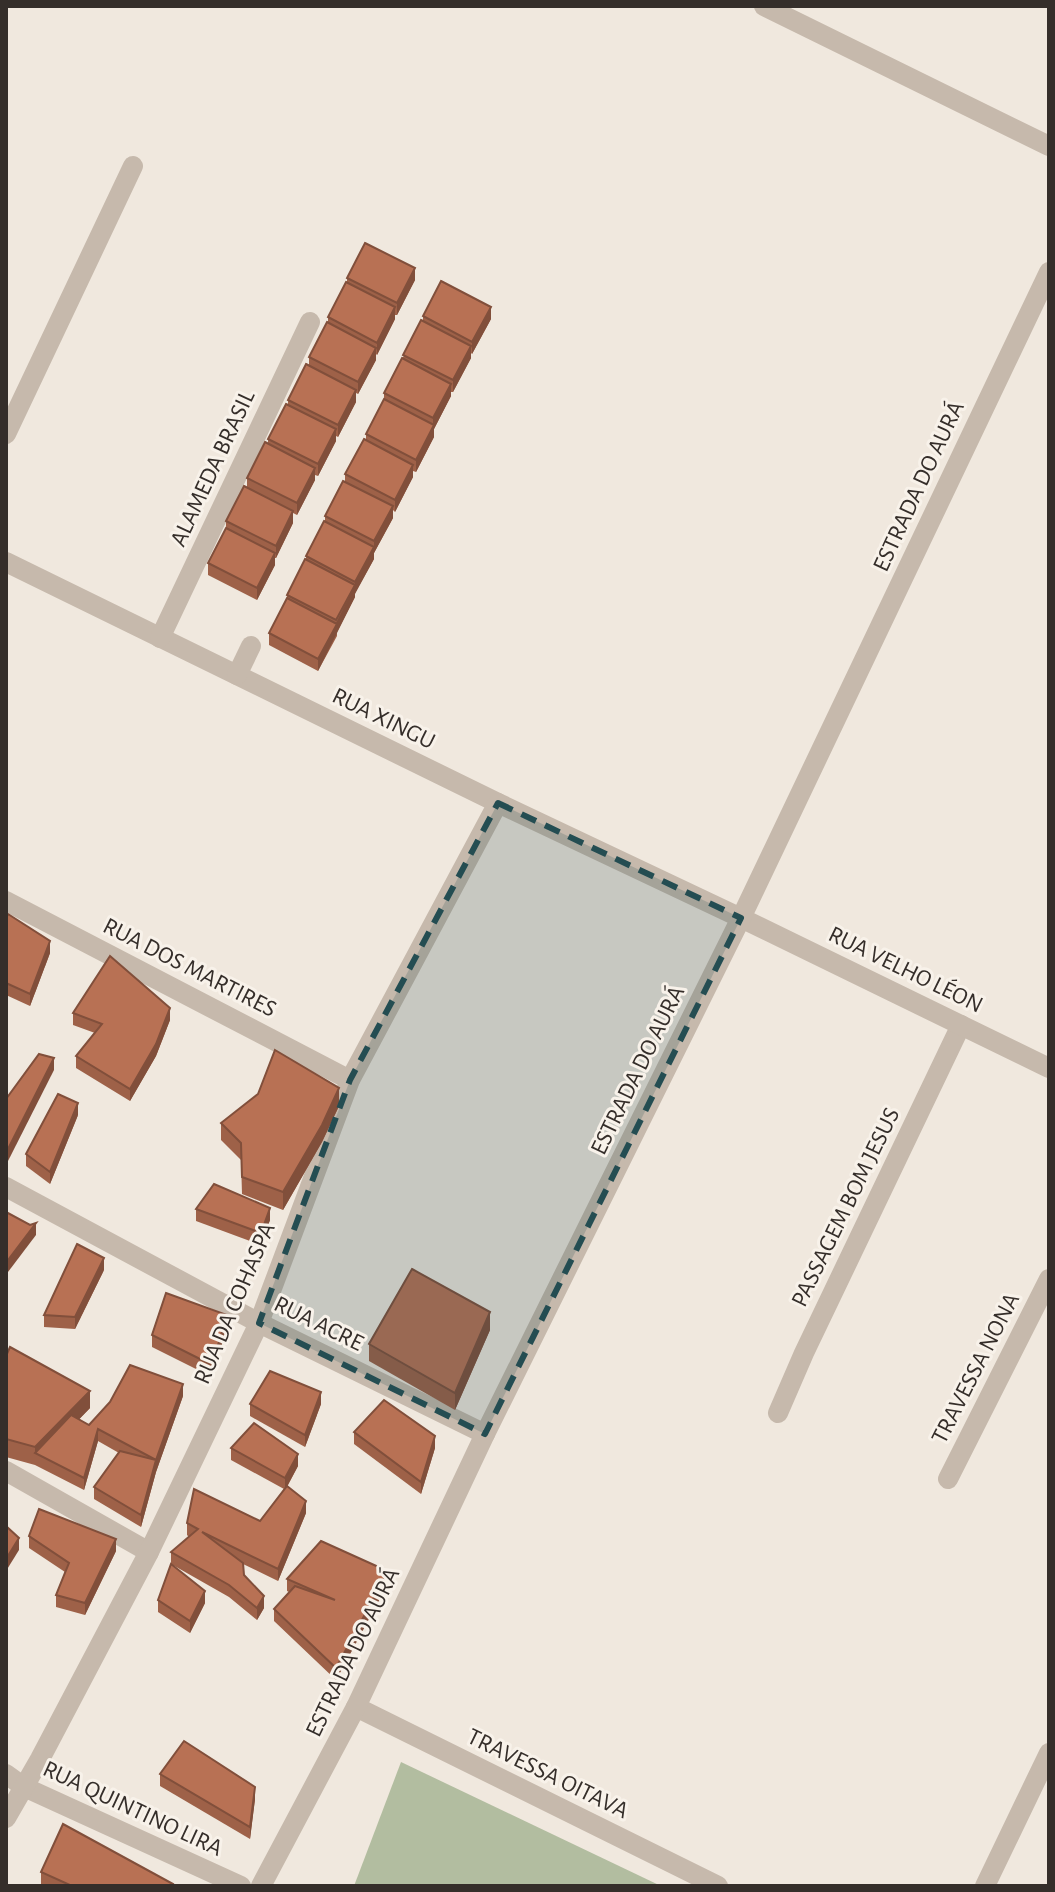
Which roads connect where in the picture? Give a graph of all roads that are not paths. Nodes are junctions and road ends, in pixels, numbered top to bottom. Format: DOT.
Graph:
graph roads {
  1 [pos="764,6"];
  2 [pos="1049,146"];
  3 [pos="133,166"];
  4 [pos="1049,272"];
  5 [pos="310,322"];
  6 [pos="6,434"];
  7 [pos="6,562"];
  8 [pos="160,638"];
  9 [pos="251,646"];
  10 [pos="237,675"];
  11 [pos="498,803"];
  12 [pos="6,901"];
  13 [pos="741,918"];
  14 [pos="961,1025"];
  15 [pos="1049,1068"];
  16 [pos="350,1080"];
  17 [pos="6,1187"];
  18 [pos="1049,1279"];
  19 [pos="259,1323"];
  20 [pos="778,1413"];
  21 [pos="485,1434"];
  22 [pos="6,1471"];
  23 [pos="948,1479"];
  24 [pos="149,1552"];
  25 [pos="356,1707"];
  26 [pos="1049,1753"];
  27 [pos="6,1774"];
  28 [pos="24,1787"];
  29 [pos="6,1818"];
  30 [pos="241,1886"];
  31 [pos="261,1886"];
  32 [pos="718,1886"];
  33 [pos="985,1886"];
  1 -- 2 [label="street"];
  3 -- 6 [label="street"];
  4 -- 13 [label="street, ESTRADA DO AURÁ"];
  5 -- 8 [label="street, ALAMEDA BRASIL"];
  7 -- 8 [label="street, RUA XINGU"];
  8 -- 10 [label="street, RUA XINGU"];
  9 -- 10 [label="street"];
  10 -- 11 [label="street, RUA XINGU"];
  11 -- 13 [label="street, RUA XINGU"];
  11 -- 16 [label="street, RUA DA COHASPA"];
  12 -- 16 [label="street, RUA DOS MARTIRES"];
  13 -- 14 [label="street, RUA VELHO LÉON"];
  13 -- 21 [label="street, ESTRADA DO AURÁ"];
  14 -- 15 [label="street, RUA VELHO LÉON"];
  14 -- 20 [label="street, PASSAGEM BOM JESUS"];
  16 -- 19 [label="street, RUA DA COHASPA"];
  17 -- 19 [label="street, RUA ACRE"];
  18 -- 23 [label="street, TRAVESSA NONA"];
  19 -- 21 [label="street, RUA ACRE"];
  19 -- 24 [label="street, RUA DA COHASPA"];
  21 -- 25 [label="street, ESTRADA DO AURÁ"];
  22 -- 24 [label="street"];
  24 -- 28 [label="street, RUA DA COHASPA"];
  25 -- 31 [label="street, ESTRADA DO AURÁ"];
  25 -- 32 [label="street, TRAVESSA OITAVA"];
  26 -- 33 [label="street"];
  27 -- 28 [label="street, RUA QUINTINO LIRA"];
  28 -- 29 [label="street, RUA DA COHASPA"];
  28 -- 30 [label="street, RUA QUINTINO LIRA"];
}
